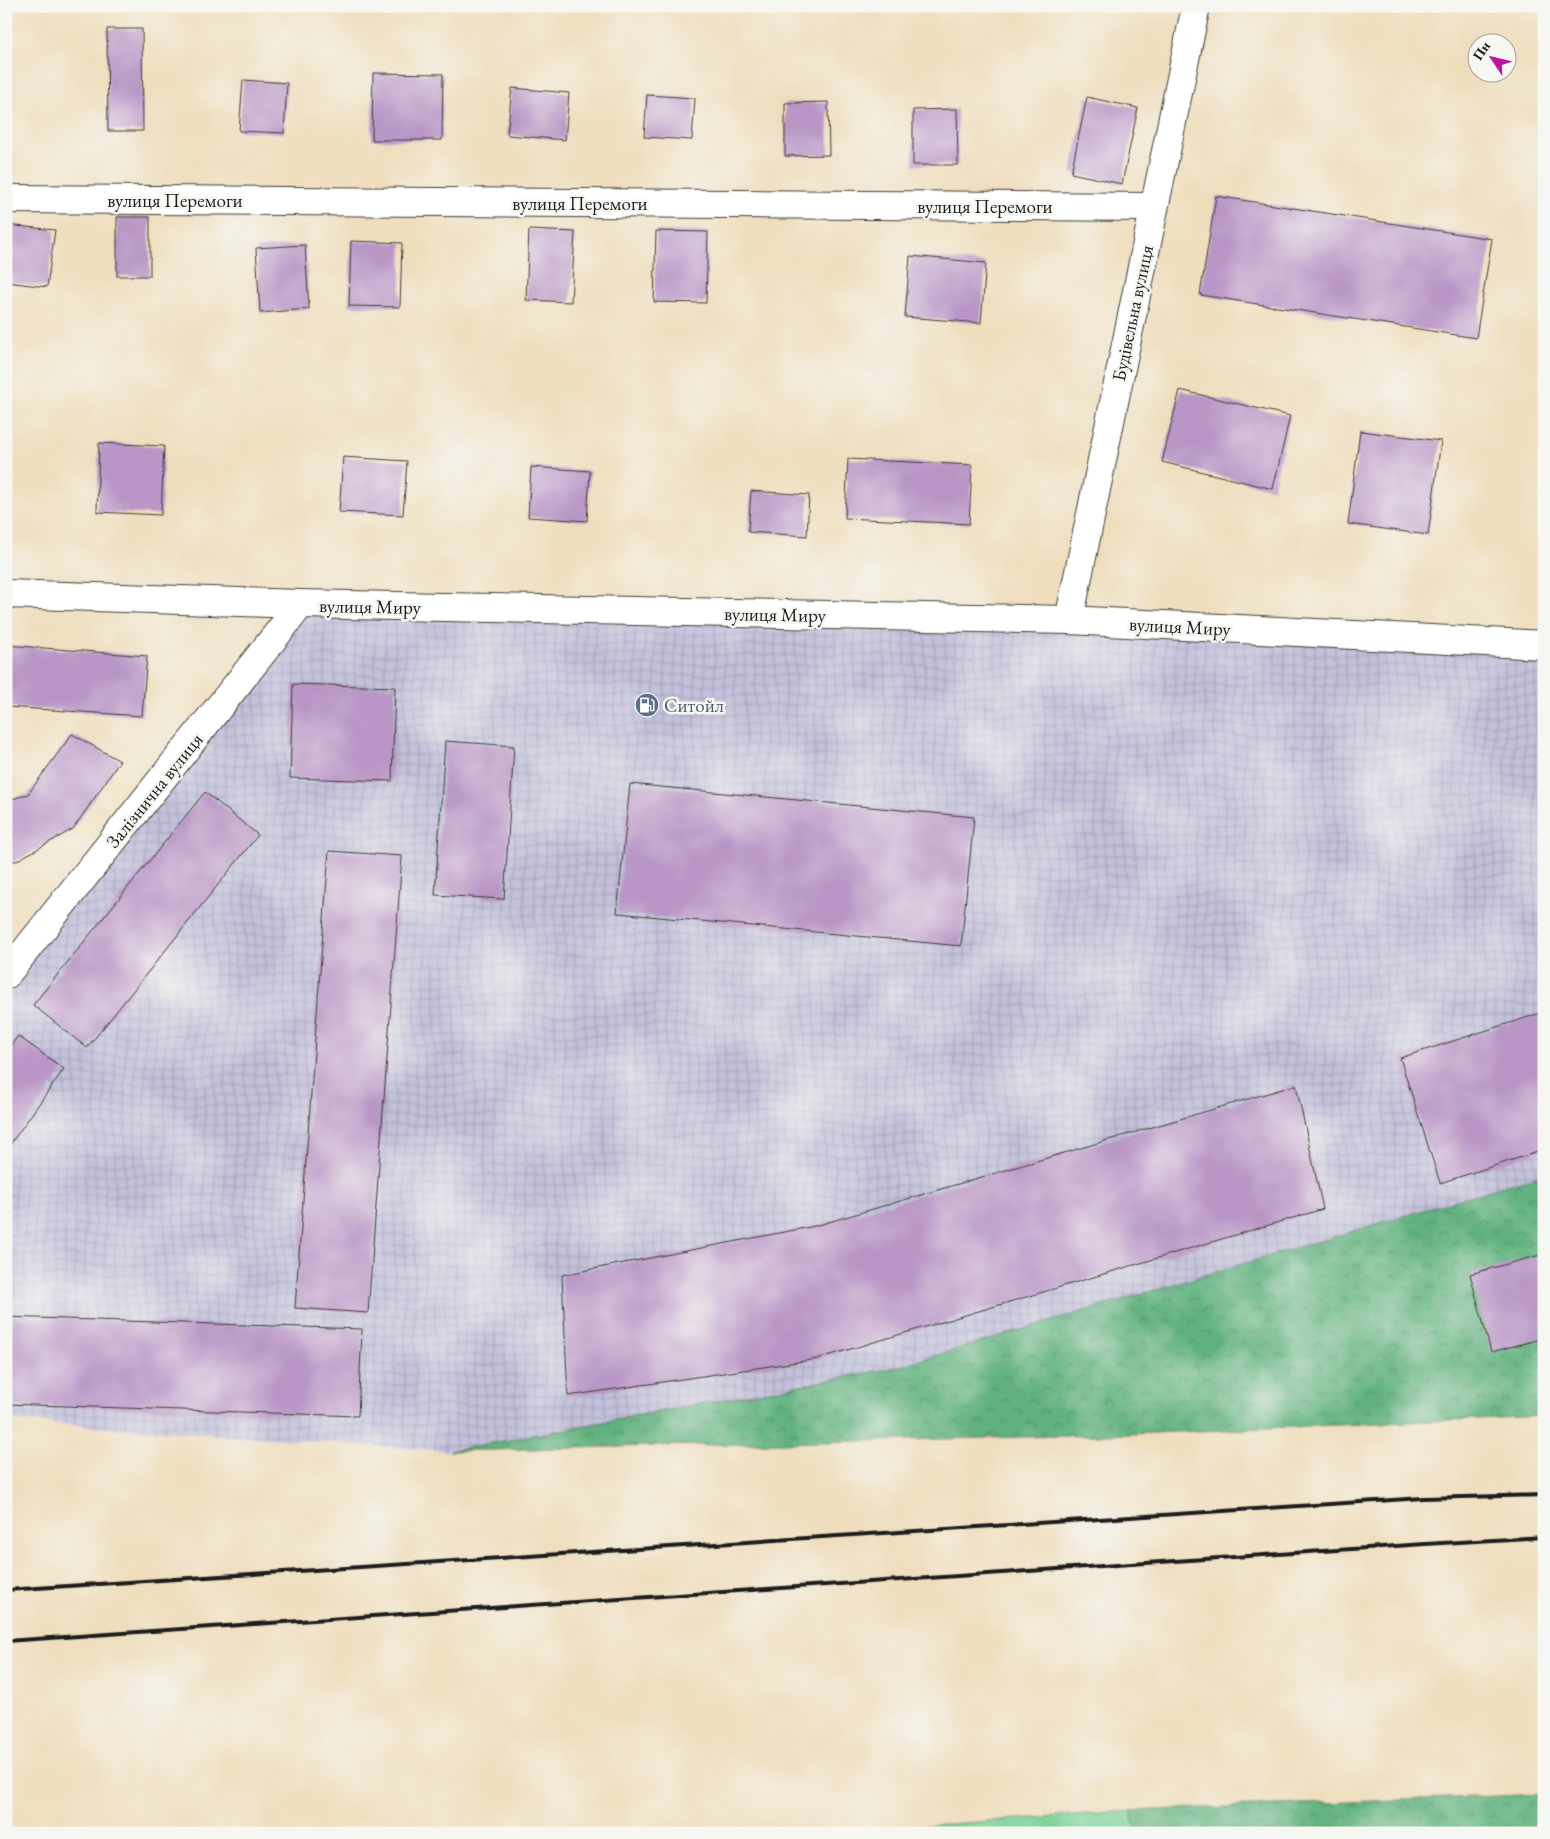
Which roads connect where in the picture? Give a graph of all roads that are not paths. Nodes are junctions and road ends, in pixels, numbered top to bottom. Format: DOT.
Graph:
graph roads {
  1 [pos="1196,6"];
  2 [pos="6,198"];
  3 [pos="1154,207"];
  4 [pos="6,594"];
  5 [pos="301,604"];
  6 [pos="1069,620"];
  7 [pos="1544,645"];
  8 [pos="6,975"];
  1 -- 3 [label="street, Будівельна вулиця"];
  2 -- 3 [label="street, вулиця Перемоги"];
  3 -- 6 [label="street, Будівельна вулиця"];
  4 -- 5 [label="street, вулиця Миру"];
  5 -- 6 [label="street, вулиця Миру"];
  5 -- 8 [label="street, Залізнична вулиця"];
  6 -- 7 [label="street, вулиця Миру"];
}
